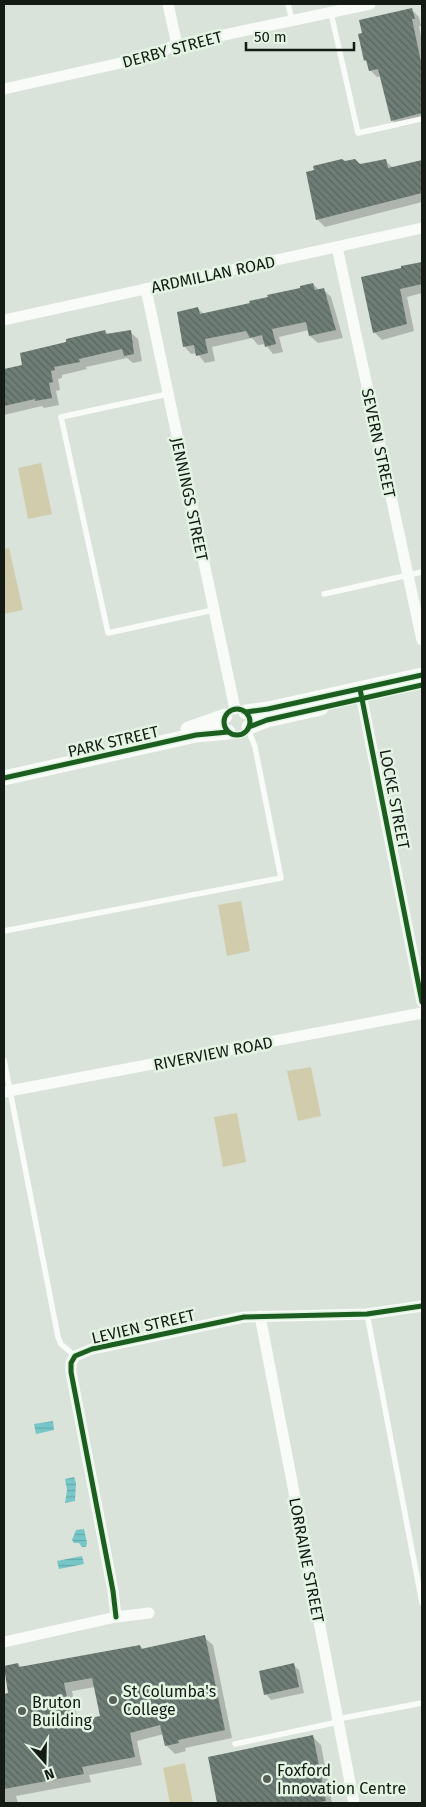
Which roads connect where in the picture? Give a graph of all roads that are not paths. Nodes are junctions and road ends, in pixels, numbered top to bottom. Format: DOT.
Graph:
graph roads {
  1 [pos="168,4"];
  2 [pos="288,4"];
  3 [pos="370,4"];
  4 [pos="331,13"];
  5 [pos="292,21"];
  6 [pos="177,45"];
  7 [pos="4,89"];
  8 [pos="422,119"];
  9 [pos="422,228"];
  10 [pos="337,247"];
  11 [pos="146,289"];
  12 [pos="4,320"];
  13 [pos="168,394"];
  14 [pos="422,572"];
  15 [pos="408,575"];
  16 [pos="324,594"];
  17 [pos="213,610"];
  18 [pos="422,640"];
  19 [pos="422,675"];
  20 [pos="422,685"];
  21 [pos="361,694"];
  22 [pos="235,712"];
  23 [pos="249,728"];
  24 [pos="228,732"];
  25 [pos="4,769"];
  26 [pos="4,778"];
  27 [pos="4,931"];
  28 [pos="422,1002"];
  29 [pos="422,1013"];
  30 [pos="4,1060"];
  31 [pos="7,1092"];
  32 [pos="422,1306"];
  33 [pos="367,1314"];
  34 [pos="260,1316"];
  35 [pos="75,1356"];
  36 [pos="422,1603"];
  37 [pos="149,1613"];
  38 [pos="116,1617"];
  39 [pos="4,1642"];
  40 [pos="422,1702"];
  41 [pos="338,1721"];
  42 [pos="235,1744"];
  43 [pos="354,1803"];
  1 -- 6 [label="street"];
  2 -- 5 [label="lane"];
  3 -- 4 [label="street, DERBY STREET"];
  4 -- 5 [label="street, DERBY STREET"];
  4 -- 8 [label="lane"];
  5 -- 6 [label="street, DERBY STREET"];
  6 -- 7 [label="street, DERBY STREET"];
  9 -- 10 [label="street, ARDMILLAN ROAD"];
  10 -- 11 [label="street, ARDMILLAN ROAD"];
  10 -- 15 [label="street, SEVERN STREET"];
  11 -- 12 [label="street, ARDMILLAN ROAD"];
  11 -- 13 [label="street, JENNINGS STREET"];
  13 -- 17 [label="street, JENNINGS STREET"];
  13 -- 17 [label="lane"];
  14 -- 15 [label="lane"];
  15 -- 16 [label="lane"];
  15 -- 18 [label="street, SEVERN STREET"];
  17 -- 22 [label="street, JENNINGS STREET"];
  19 -- 21 [label="street, PARK STREET"];
  20 -- 21 [label="street, PARK STREET"];
  21 -- 22 [label="street, PARK STREET"];
  21 -- 23 [label="street, PARK STREET"];
  21 -- 28 [label="street, LOCKE STREET"];
  22 -- 23 [label="street"];
  22 -- 24 [label="street"];
  22 -- 25 [label="street, PARK STREET"];
  23 -- 24 [label="street"];
  23 -- 27 [label="lane"];
  24 -- 26 [label="street, PARK STREET"];
  29 -- 31 [label="street, RIVERVIEW ROAD"];
  30 -- 31 [label="lane"];
  31 -- 35 [label="lane"];
  32 -- 33 [label="street, LEVIEN STREET"];
  33 -- 34 [label="street, LEVIEN STREET"];
  33 -- 36 [label="lane"];
  34 -- 35 [label="street, LEVIEN STREET"];
  34 -- 41 [label="street, LORRAINE STREET"];
  35 -- 38 [label="street, LEVIEN STREET"];
  37 -- 38 [label="street"];
  38 -- 39 [label="street"];
  40 -- 41 [label="lane"];
  41 -- 42 [label="lane"];
  41 -- 43 [label="street, LORRAINE STREET"];
}
